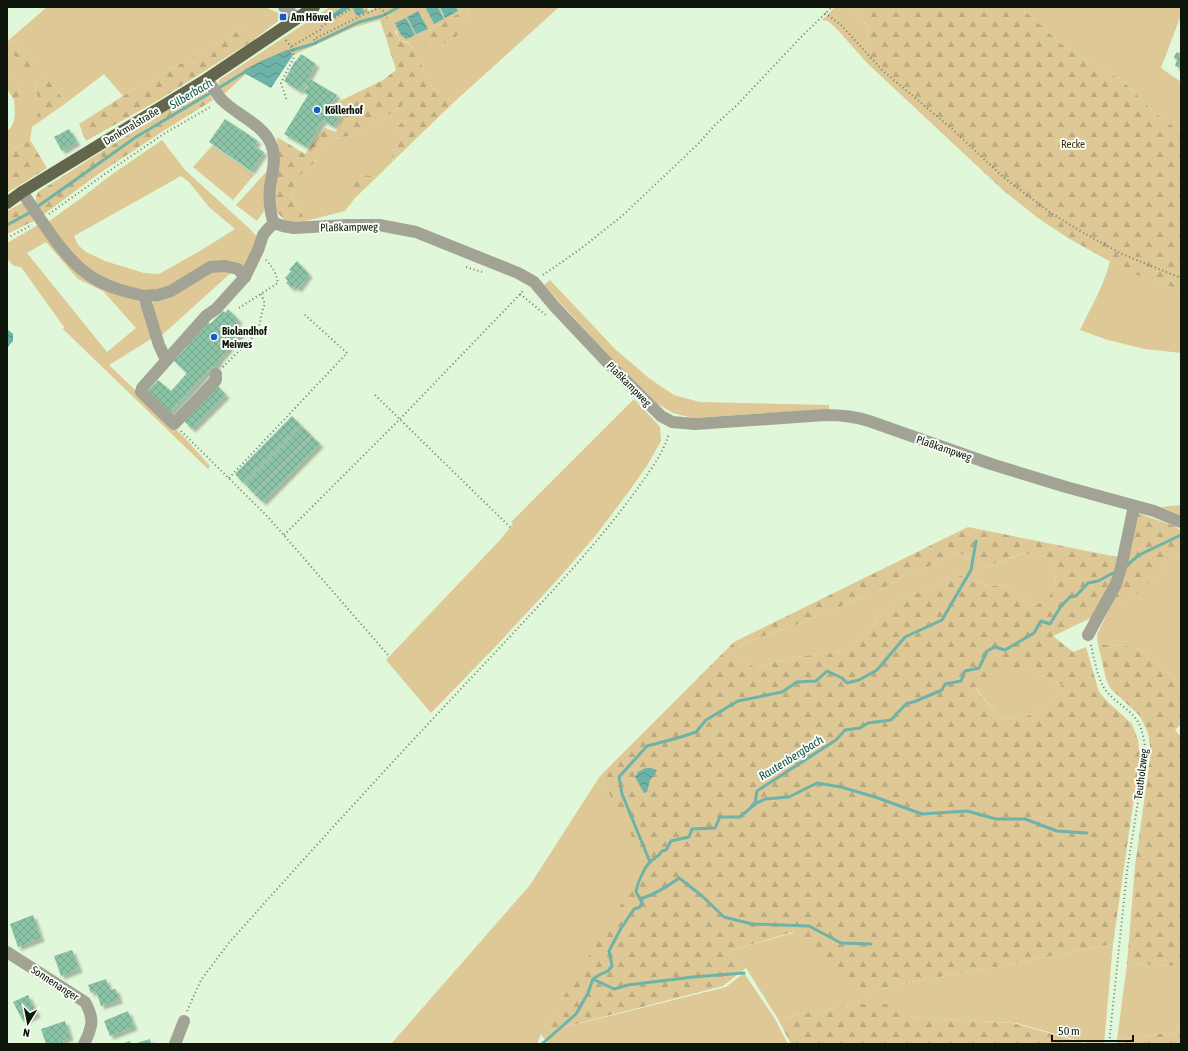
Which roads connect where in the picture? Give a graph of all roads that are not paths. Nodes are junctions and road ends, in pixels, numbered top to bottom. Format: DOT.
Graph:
graph roads {
  1 [pos="284,7"];
  2 [pos="314,7"];
  3 [pos="297,18"];
  4 [pos="214,90"];
  5 [pos="22,192"];
  6 [pos="7,203"];
  7 [pos="274,223"];
  8 [pos="246,277"];
  9 [pos="144,296"];
  10 [pos="166,360"];
  11 [pos="216,374"];
  12 [pos="1134,506"];
  13 [pos="1181,522"];
  14 [pos="1088,635"];
  15 [pos="7,952"];
  16 [pos="184,1021"];
  17 [pos="84,1044"];
  18 [pos="175,1044"];
  1 -- 3 [label="street"];
  2 -- 3 [label="main road, Denkmalstraße"];
  3 -- 4 [label="main road, Denkmalstraße"];
  4 -- 5 [label="main road, Denkmalstraße"];
  4 -- 7 [label="street"];
  5 -- 6 [label="main road, Denkmalstraße"];
  5 -- 9 [label="street"];
  7 -- 8 [label="street"];
  7 -- 12 [label="street, Plaßkampweg"];
  8 -- 9 [label="street"];
  8 -- 10 [label="street"];
  9 -- 10 [label="street"];
  10 -- 11 [label="street"];
  12 -- 13 [label="street, Plaßkampweg"];
  12 -- 14 [label="street"];
  15 -- 17 [label="street, Sonnenanger"];
  16 -- 18 [label="street"];
}
